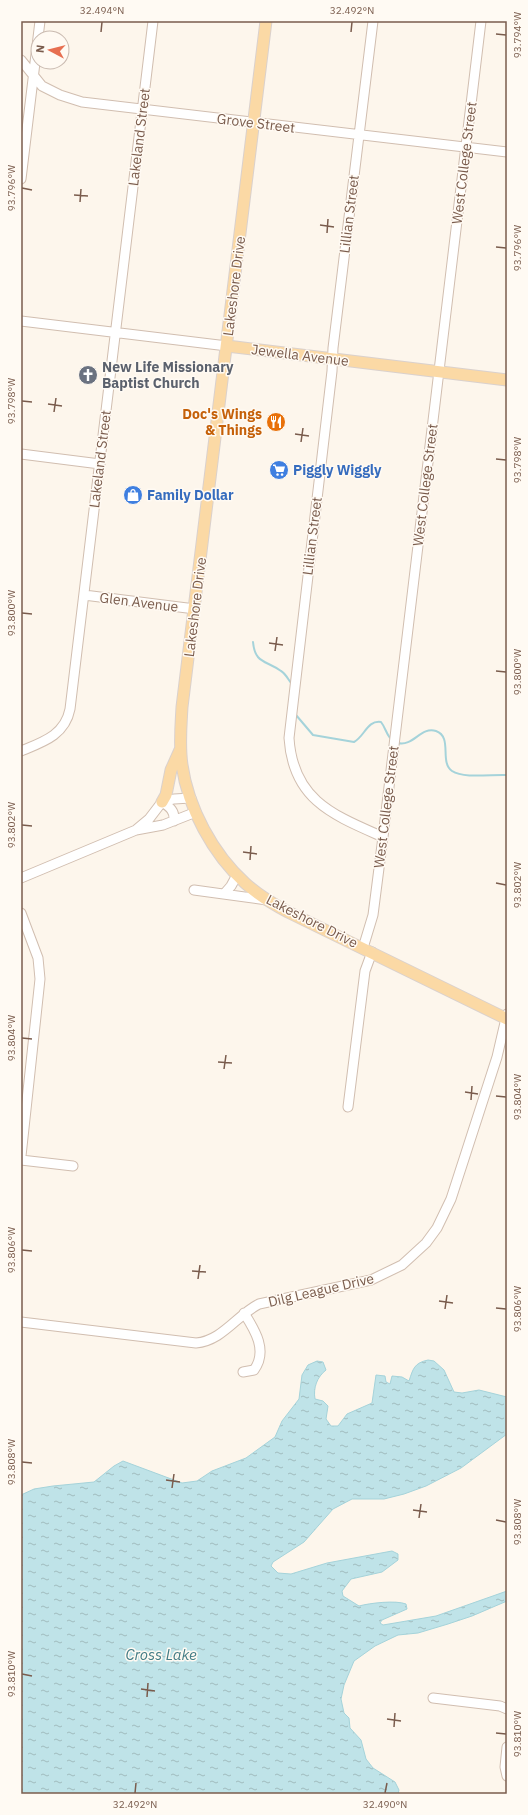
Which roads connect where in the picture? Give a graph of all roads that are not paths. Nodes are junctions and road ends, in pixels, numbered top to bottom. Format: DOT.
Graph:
graph roads {
  1 [pos="40,21"];
  2 [pos="153,21"];
  3 [pos="266,21"];
  4 [pos="373,21"];
  5 [pos="481,21"];
  6 [pos="21,60"];
  7 [pos="34,74"];
  8 [pos="143,110"];
  9 [pos="254,123"];
  10 [pos="359,136"];
  11 [pos="466,147"];
  12 [pos="507,152"];
  13 [pos="22,158"];
  14 [pos="21,179"];
  15 [pos="21,322"];
  16 [pos="116,333"];
  17 [pos="228,346"];
  18 [pos="332,359"];
  19 [pos="438,372"];
  20 [pos="507,380"];
  21 [pos="21,454"];
  22 [pos="100,464"];
  23 [pos="84,595"];
  24 [pos="195,609"];
  25 [pos="180,749"];
  26 [pos="21,751"];
  27 [pos="191,798"];
  28 [pos="159,806"];
  29 [pos="196,812"];
  30 [pos="174,822"];
  31 [pos="163,825"];
  32 [pos="136,830"];
  33 [pos="383,837"];
  34 [pos="237,875"];
  35 [pos="21,878"];
  36 [pos="194,890"];
  37 [pos="224,894"];
  38 [pos="267,900"];
  39 [pos="21,913"];
  40 [pos="368,950"];
  41 [pos="507,1017"];
  42 [pos="348,1107"];
  43 [pos="21,1156"];
  44 [pos="21,1160"];
  45 [pos="73,1166"];
  46 [pos="244,1313"];
  47 [pos="21,1322"];
  48 [pos="243,1372"];
  49 [pos="433,1698"];
  50 [pos="507,1709"];
  51 [pos="507,1747"];
  52 [pos="507,1776"];
  1 -- 7 [label="street"];
  2 -- 8 [label="street, Lakeland Street"];
  3 -- 9 [label="main road, Lakeshore Drive"];
  4 -- 10 [label="street, Lillian Street"];
  5 -- 11 [label="street, West College Street"];
  6 -- 7 [label="street, Grove Street"];
  7 -- 8 [label="street, Grove Street"];
  7 -- 13 [label="street"];
  8 -- 9 [label="street, Grove Street"];
  8 -- 16 [label="street, Lakeland Street"];
  9 -- 10 [label="street, Grove Street"];
  9 -- 17 [label="main road, Lakeshore Drive"];
  10 -- 11 [label="street, Grove Street"];
  10 -- 18 [label="street, Lillian Street"];
  11 -- 12 [label="street, Grove Street"];
  11 -- 19 [label="street, West College Street"];
  13 -- 14 [label="street"];
  15 -- 16 [label="street, Jewella Avenue"];
  16 -- 17 [label="street, Jewella Avenue"];
  16 -- 22 [label="street, Lakeland Street"];
  17 -- 18 [label="main road, Jewella Avenue"];
  17 -- 24 [label="main road, Lakeshore Drive"];
  18 -- 19 [label="main road, Jewella Avenue"];
  18 -- 33 [label="street, Lillian Street"];
  19 -- 20 [label="main road, Jewella Avenue"];
  19 -- 33 [label="street, West College Street"];
  21 -- 22 [label="street"];
  22 -- 23 [label="street, Lakeland Street"];
  23 -- 24 [label="street, Glen Avenue"];
  23 -- 26 [label="street, Lakeland Street"];
  24 -- 25 [label="main road, Lakeshore Drive"];
  25 -- 27 [label="main road, Lakeshore Drive"];
  25 -- 28 [label="main road"];
  27 -- 28 [label="street"];
  27 -- 29 [label="main road, Lakeshore Drive"];
  28 -- 30 [label="street"];
  28 -- 31 [label="street"];
  28 -- 32 [label="street"];
  29 -- 30 [label="street"];
  29 -- 34 [label="main road, Lakeshore Drive"];
  30 -- 31 [label="street"];
  31 -- 32 [label="street"];
  32 -- 35 [label="street"];
  33 -- 40 [label="street, West College Street"];
  34 -- 37 [label="street"];
  34 -- 38 [label="main road, Lakeshore Drive"];
  36 -- 37 [label="street"];
  37 -- 38 [label="street"];
  38 -- 40 [label="main road, Lakeshore Drive"];
  39 -- 43 [label="street"];
  40 -- 41 [label="main road, Lakeshore Drive"];
  40 -- 42 [label="street, West College Street"];
  41 -- 46 [label="street, Dilg League Drive"];
  44 -- 45 [label="street"];
  46 -- 47 [label="street, Dilg League Drive"];
  46 -- 48 [label="street"];
  49 -- 50 [label="street"];
  51 -- 52 [label="street"];
}
